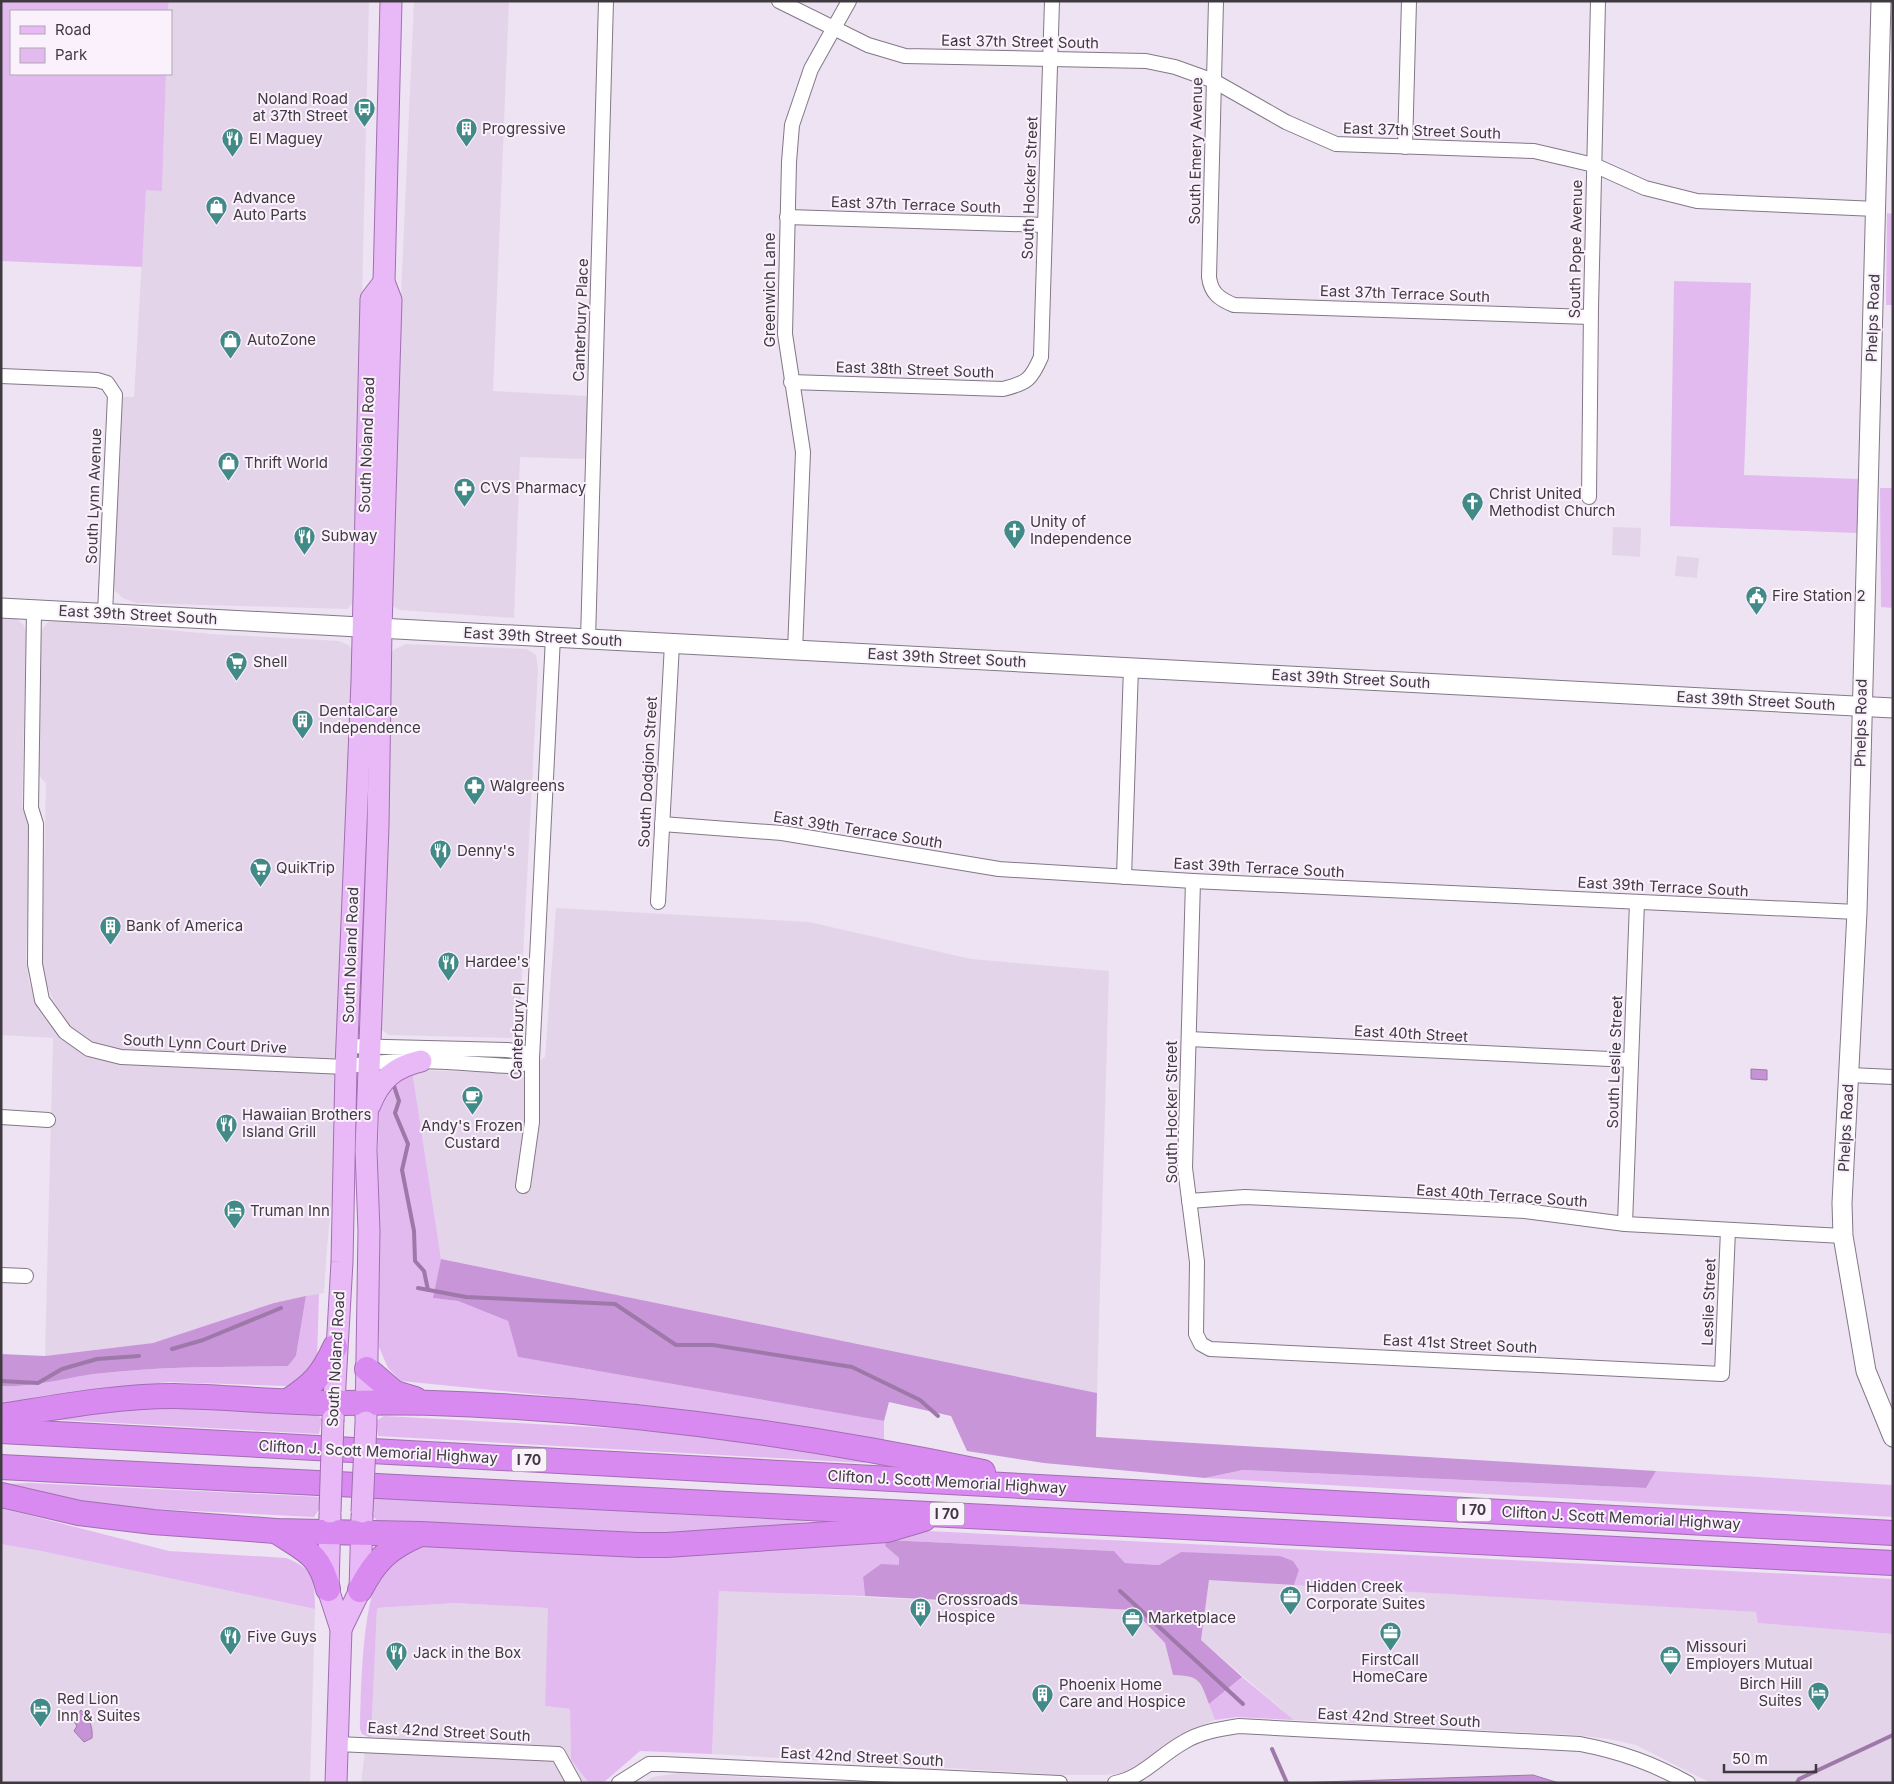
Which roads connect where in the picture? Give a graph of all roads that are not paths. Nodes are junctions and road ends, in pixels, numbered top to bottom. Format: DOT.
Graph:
graph roads {
  1 [pos="391,1"];
  2 [pos="606,1"];
  3 [pos="779,1"];
  4 [pos="849,1"];
  5 [pos="1052,1"];
  6 [pos="1216,1"];
  7 [pos="1409,1"];
  8 [pos="1598,1"];
  9 [pos="1881,1"];
  10 [pos="834,29"];
  11 [pos="1050,59"];
  12 [pos="1214,81"];
  13 [pos="1405,147"];
  14 [pos="1594,165"];
  15 [pos="1876,209"];
  16 [pos="787,217"];
  17 [pos="1045,225"];
  18 [pos="1219,299"];
  19 [pos="1590,317"];
  20 [pos="1033,375"];
  21 [pos="1,376"];
  22 [pos="791,382"];
  23 [pos="1589,497"];
  24 [pos="1,608"];
  25 [pos="34,610"];
  26 [pos="105,613"];
  27 [pos="372,628"];
  28 [pos="552,637"];
  29 [pos="588,640"];
  30 [pos="672,644"];
  31 [pos="795,651"];
  32 [pos="1131,667"];
  33 [pos="1862,707"];
  34 [pos="1893,708"];
  35 [pos="662,824"];
  36 [pos="1124,878"];
  37 [pos="1193,881"];
  38 [pos="658,902"];
  39 [pos="1637,902"];
  40 [pos="1857,912"];
  41 [pos="1189,1039"];
  42 [pos="369,1054"];
  43 [pos="347,1057"];
  44 [pos="532,1059"];
  45 [pos="1631,1060"];
  46 [pos="421,1061"];
  47 [pos="1850,1075"];
  48 [pos="1893,1077"];
  49 [pos="368,1110"];
  50 [pos="1,1117"];
  51 [pos="48,1120"];
  52 [pos="523,1186"];
  53 [pos="1189,1201"];
  54 [pos="1625,1224"];
  55 [pos="1728,1230"];
  56 [pos="1843,1236"];
  57 [pos="1,1275"];
  58 [pos="26,1276"];
  59 [pos="1198,1342"];
  60 [pos="335,1348"];
  61 [pos="367,1368"];
  62 [pos="1722,1374"];
  63 [pos="288,1401"];
  64 [pos="434,1403"];
  65 [pos="333,1411"];
  66 [pos="366,1412"];
  67 [pos="1,1416"];
  68 [pos="1,1431"];
  69 [pos="1893,1437"];
  70 [pos="1,1467"];
  71 [pos="1056,1488"];
  72 [pos="1,1495"];
  73 [pos="943,1514"];
  74 [pos="329,1523"];
  75 [pos="362,1523"];
  76 [pos="276,1531"];
  77 [pos="1893,1532"];
  78 [pos="421,1534"];
  79 [pos="1893,1564"];
  80 [pos="328,1588"];
  81 [pos="360,1590"];
  82 [pos="341,1629"];
  83 [pos="337,1744"];
  84 [pos="336,1783"];
  85 [pos="574,1783"];
  86 [pos="618,1783"];
  87 [pos="1060,1783"];
  88 [pos="1115,1783"];
  89 [pos="1688,1783"];
  1 -- 27 [label="main road, South Noland Road"];
  2 -- 29 [label="street, Canterbury Place"];
  3 -- 10 [label="street, East 37th Street South"];
  4 -- 10 [label="street, Greenwich Lane"];
  5 -- 11 [label="street, South Hocker Street"];
  6 -- 12 [label="street, South Emery Avenue"];
  7 -- 13 [label="street"];
  8 -- 14 [label="street, South Pope Avenue"];
  9 -- 15 [label="main road, Phelps Road"];
  10 -- 11 [label="street, East 37th Street South"];
  10 -- 16 [label="street, Greenwich Lane"];
  11 -- 12 [label="street, East 37th Street South"];
  11 -- 17 [label="street, South Hocker Street"];
  12 -- 13 [label="street, East 37th Street South"];
  12 -- 18 [label="street, South Emery Avenue"];
  13 -- 14 [label="street, East 37th Street South"];
  14 -- 15 [label="street, East 37th Street South"];
  14 -- 19 [label="street, South Pope Avenue"];
  15 -- 33 [label="main road, Phelps Road"];
  16 -- 17 [label="street, East 37th Terrace South"];
  16 -- 22 [label="street, Greenwich Lane"];
  17 -- 20 [label="street, South Hocker Street"];
  18 -- 19 [label="street, East 37th Terrace South"];
  19 -- 23 [label="street, South Pope Avenue"];
  20 -- 22 [label="street, East 38th Street South"];
  21 -- 26 [label="street, South Lynn Avenue"];
  22 -- 31 [label="street, Greenwich Lane"];
  24 -- 25 [label="main road, East 39th Street South"];
  25 -- 26 [label="main road, East 39th Street South"];
  25 -- 43 [label="street, South Lynn Court Drive"];
  26 -- 27 [label="main road, East 39th Street South"];
  27 -- 28 [label="main road, East 39th Street South"];
  27 -- 42 [label="main road, South Noland Road"];
  27 -- 43 [label="main road, South Noland Road"];
  28 -- 29 [label="main road, East 39th Street South"];
  28 -- 44 [label="street, Canterbury Pl"];
  29 -- 30 [label="main road, East 39th Street South"];
  30 -- 31 [label="main road, East 39th Street South"];
  30 -- 35 [label="street, South Dodgion Street"];
  31 -- 32 [label="main road, East 39th Street South"];
  32 -- 33 [label="main road, East 39th Street South"];
  32 -- 36 [label="street"];
  33 -- 34 [label="main road, East 39th Street South"];
  33 -- 40 [label="main road, Phelps Road"];
  35 -- 36 [label="street, East 39th Terrace South"];
  35 -- 38 [label="street, South Dodgion Street"];
  36 -- 37 [label="street, East 39th Terrace South"];
  37 -- 39 [label="street, East 39th Terrace South"];
  37 -- 41 [label="street, South Hocker Street"];
  39 -- 40 [label="street, East 39th Terrace South"];
  39 -- 45 [label="street, South Leslie Street"];
  40 -- 47 [label="main road, Phelps Road"];
  41 -- 45 [label="street, East 40th Street"];
  41 -- 53 [label="street, South Hocker Street"];
  42 -- 43 [label="street, South Lynn Court Drive"];
  42 -- 43 [label="street, South Lynn Court Drive"];
  42 -- 44 [label="street, South Lynn Court Drive"];
  42 -- 46 [label="street, South Lynn Court Drive"];
  42 -- 49 [label="main road, South Noland Road"];
  43 -- 60 [label="main road, South Noland Road"];
  44 -- 46 [label="street, South Lynn Court Drive"];
  44 -- 52 [label="street, Canterbury Pl"];
  45 -- 54 [label="street, South Leslie Street"];
  46 -- 49 [label="main road"];
  47 -- 48 [label="street"];
  47 -- 56 [label="main road, Phelps Road"];
  49 -- 61 [label="main road, South Noland Road"];
  50 -- 51 [label="street"];
  53 -- 54 [label="street, East 40th Terrace South"];
  53 -- 59 [label="street, South Hocker Street"];
  54 -- 55 [label="street, East 40th Terrace South"];
  55 -- 56 [label="street, East 40th Terrace South"];
  55 -- 62 [label="street, Leslie Street"];
  56 -- 69 [label="main road, Phelps Road"];
  57 -- 58 [label="street"];
  59 -- 62 [label="street, East 41st Street South"];
  60 -- 63 [label="highway"];
  60 -- 65 [label="main road, South Noland Road"];
  61 -- 64 [label="highway"];
  61 -- 66 [label="main road, South Noland Road"];
  63 -- 65 [label="highway"];
  63 -- 67 [label="highway"];
  64 -- 66 [label="highway"];
  64 -- 71 [label="highway"];
  65 -- 66 [label="highway"];
  65 -- 74 [label="main road, South Noland Road, bridge"];
  66 -- 75 [label="main road, South Noland Road, bridge"];
  68 -- 71 [label="highway, Clifton J. Scott Memorial Highway / I 70"];
  70 -- 73 [label="highway, Clifton J. Scott Memorial Highway / I 70"];
  71 -- 77 [label="highway, Clifton J. Scott Memorial Highway / I 70"];
  72 -- 76 [label="highway"];
  73 -- 78 [label="highway"];
  73 -- 79 [label="highway, Clifton J. Scott Memorial Highway / I 70"];
  74 -- 75 [label="highway"];
  74 -- 76 [label="highway"];
  74 -- 80 [label="main road, South Noland Road"];
  75 -- 78 [label="highway"];
  75 -- 81 [label="main road, South Noland Road"];
  76 -- 80 [label="highway"];
  78 -- 81 [label="highway"];
  80 -- 82 [label="main road, South Noland Road"];
  81 -- 82 [label="main road, South Noland Road"];
  82 -- 83 [label="main road, South Noland Road"];
  83 -- 84 [label="main road, South Noland Road"];
  83 -- 85 [label="street, East 42nd Street South"];
  86 -- 87 [label="street, East 42nd Street South"];
  88 -- 89 [label="street, East 42nd Street South"];
}
